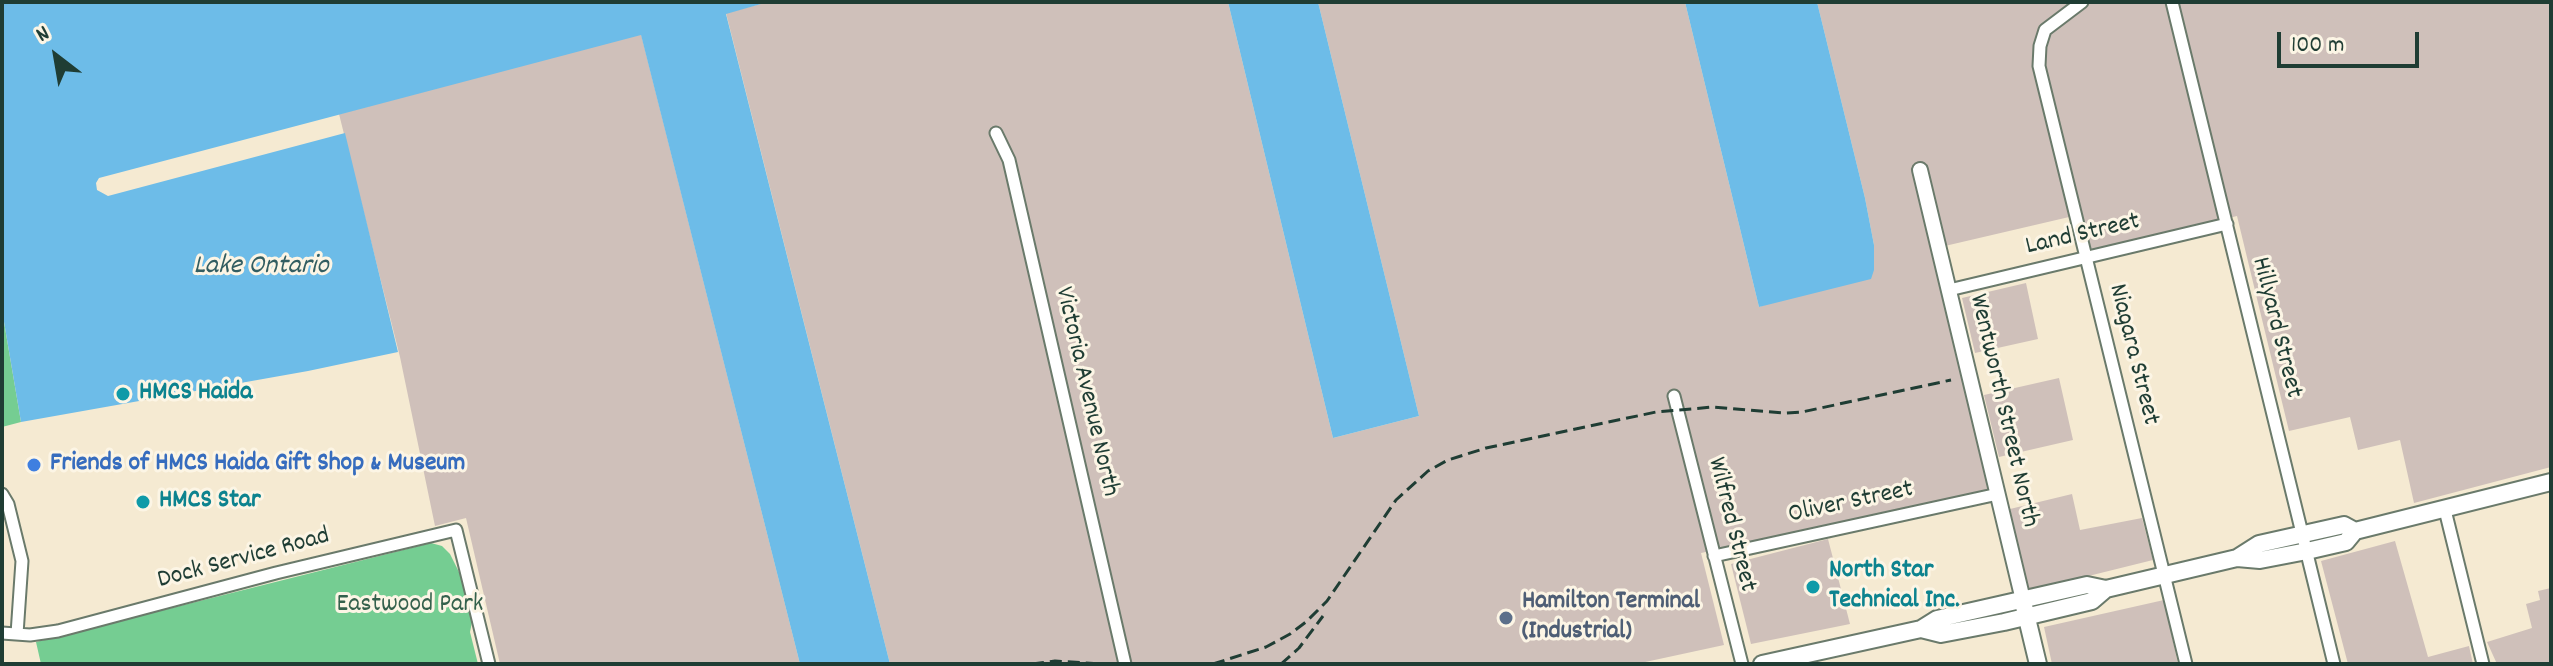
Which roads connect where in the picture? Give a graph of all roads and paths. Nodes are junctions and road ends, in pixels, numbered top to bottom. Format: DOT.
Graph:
graph roads {
  1 [pos="2082,2"];
  2 [pos="2172,2"];
  3 [pos="996,133"];
  4 [pos="1920,170"];
  5 [pos="2227,224"];
  6 [pos="2086,258"];
  7 [pos="1949,290"];
  8 [pos="1674,396"];
  9 [pos="2551,482"];
  10 [pos="2,494"];
  11 [pos="1998,494"];
  12 [pos="2445,510"];
  13 [pos="2305,543"];
  14 [pos="1714,556"];
  15 [pos="2164,575"];
  16 [pos="2025,608"];
  17 [pos="2,633"];
  18 [pos="17,634"];
  19 [pos="489,664"];
  20 [pos="1125,664"];
  21 [pos="1742,664"];
  22 [pos="1762,664"];
  23 [pos="2038,664"];
  24 [pos="2186,664"];
  25 [pos="2334,664"];
  26 [pos="2483,664"];
  1 -- 6 [label="street, Niagara Street"];
  2 -- 5 [label="street, Hillyard Street"];
  3 -- 20 [label="street, Victoria Avenue North"];
  4 -- 7 [label="street, Wentworth Street North"];
  5 -- 6 [label="street, Land Street"];
  5 -- 13 [label="street, Hillyard Street"];
  6 -- 7 [label="street, Land Street"];
  6 -- 15 [label="street, Niagara Street"];
  7 -- 11 [label="street, Wentworth Street North"];
  8 -- 14 [label="street, Wilfred Street"];
  9 -- 12 [label="main road"];
  10 -- 18 [label="street"];
  11 -- 14 [label="street, Oliver Street"];
  11 -- 16 [label="street, Wentworth Street North"];
  12 -- 13 [label="main road"];
  12 -- 26 [label="street"];
  13 -- 15 [label="main road"];
  13 -- 25 [label="street, Hillyard Street"];
  14 -- 21 [label="street, Wilfred Street"];
  15 -- 16 [label="main road"];
  15 -- 24 [label="street, Niagara Street"];
  16 -- 22 [label="main road"];
  16 -- 23 [label="main road, Wentworth Street North"];
  17 -- 18 [label="street, Dock Service Road"];
  18 -- 19 [label="street, Dock Service Road"];
}
